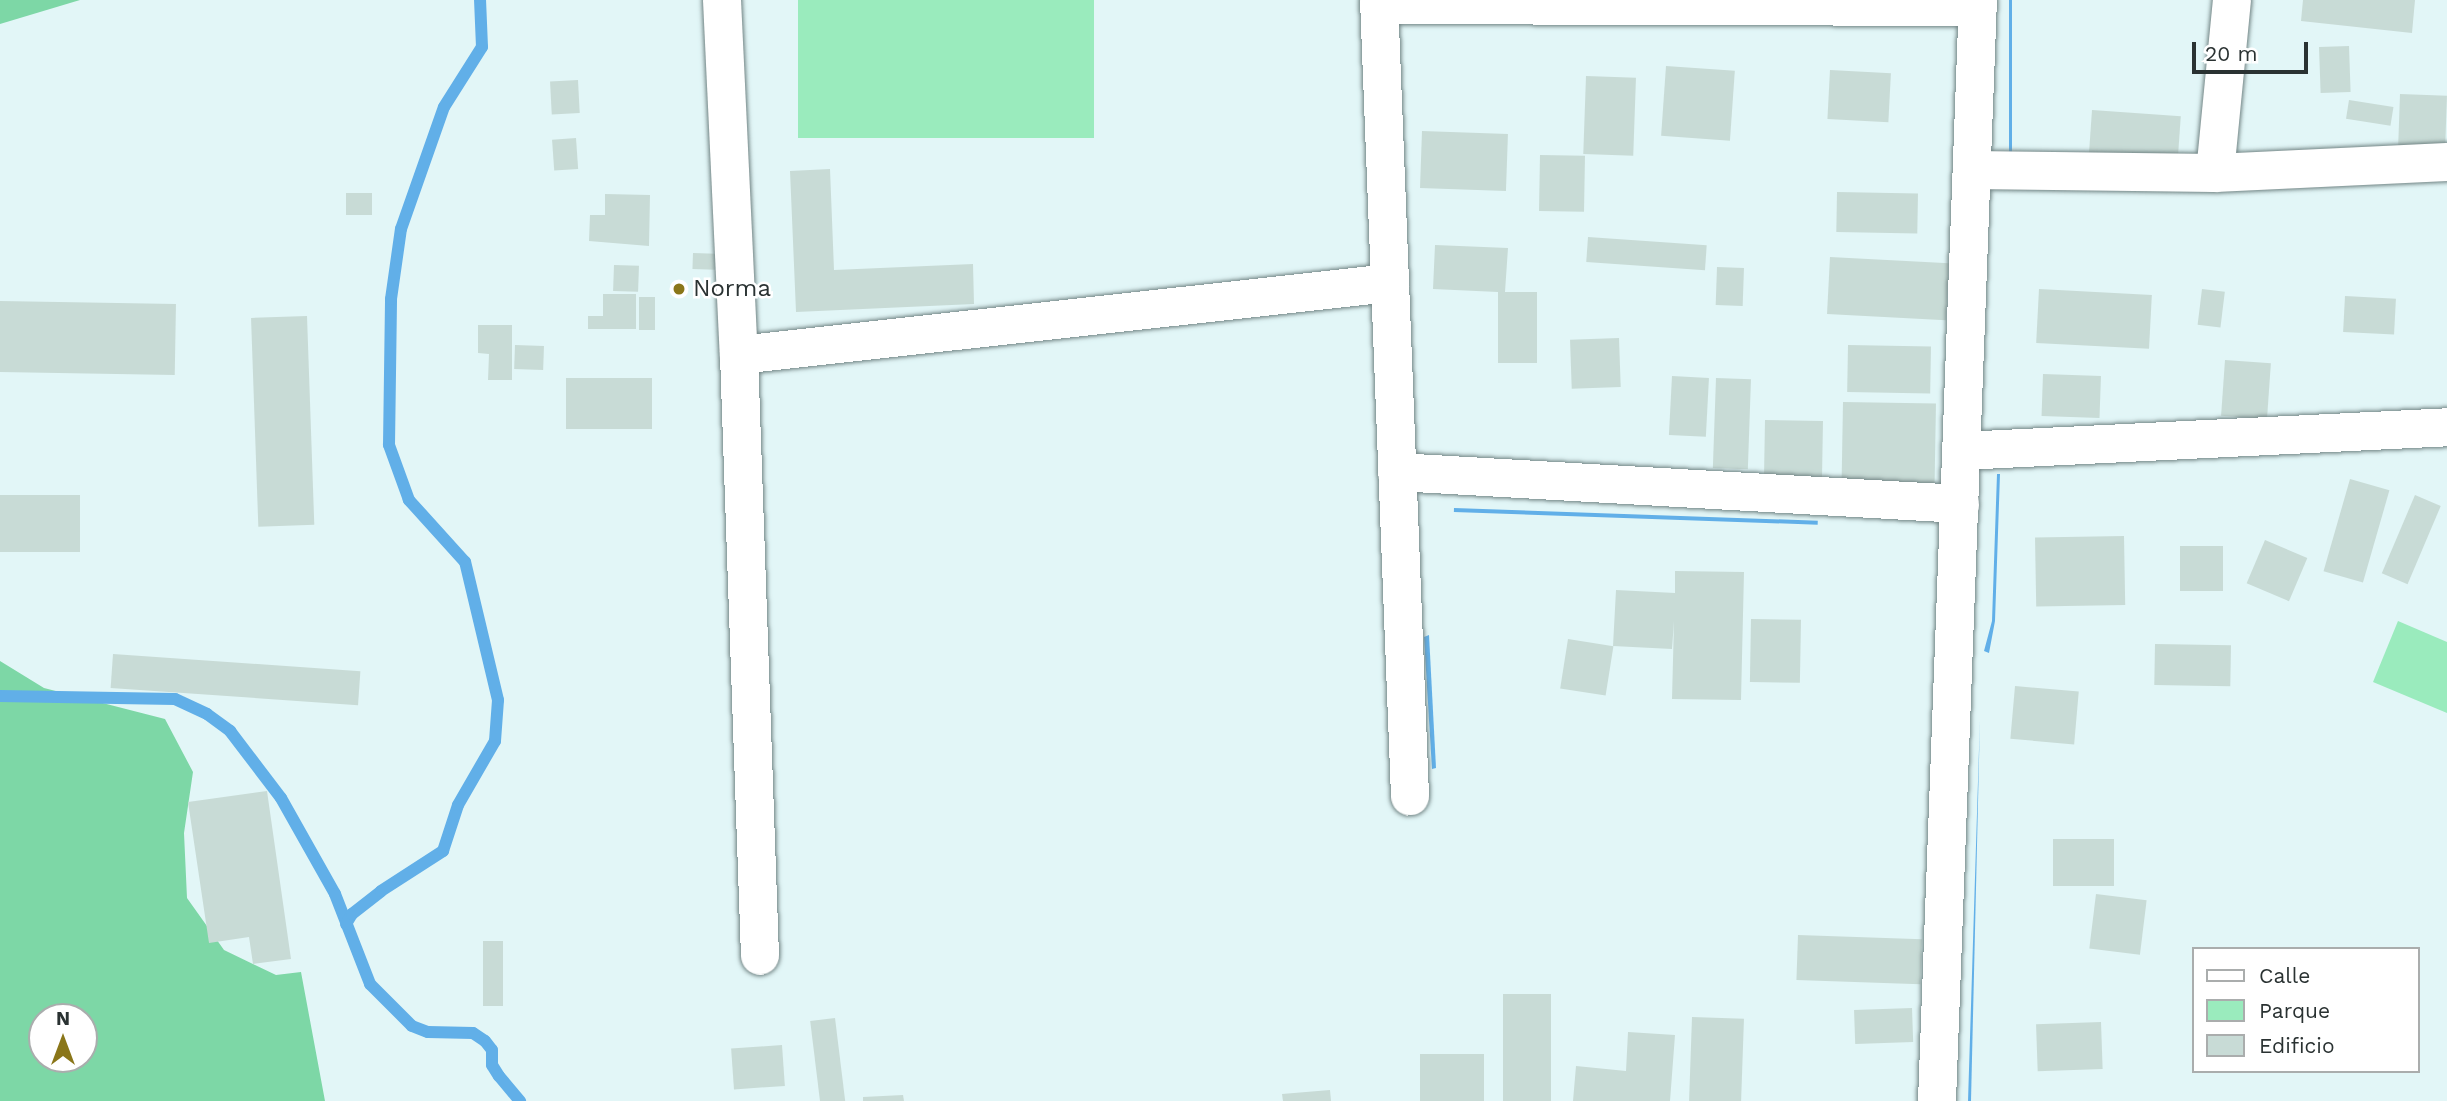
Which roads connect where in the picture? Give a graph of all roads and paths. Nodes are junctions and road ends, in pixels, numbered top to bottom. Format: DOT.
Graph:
graph roads {
  1 [pos="722,0"];
  2 [pos="2232,0"];
  3 [pos="1379,2"];
  4 [pos="1978,4"];
  5 [pos="2447,162"];
  6 [pos="1972,170"];
  7 [pos="2216,173"];
  8 [pos="1390,283"];
  9 [pos="739,355"];
  10 [pos="2447,427"];
  11 [pos="1962,452"];
  12 [pos="1397,472"];
  13 [pos="1960,504"];
  14 [pos="1410,796"];
  15 [pos="760,956"];
  16 [pos="1937,1101"];
  1 -- 9 [label="street"];
  2 -- 7 [label="street"];
  3 -- 4 [label="street"];
  3 -- 8 [label="street"];
  4 -- 6 [label="street"];
  5 -- 7 [label="street"];
  6 -- 7 [label="street"];
  6 -- 11 [label="street"];
  8 -- 9 [label="street"];
  8 -- 12 [label="street"];
  9 -- 15 [label="street"];
  10 -- 11 [label="street"];
  11 -- 13 [label="street"];
  12 -- 13 [label="street"];
  12 -- 14 [label="street"];
  13 -- 16 [label="street"];
}
